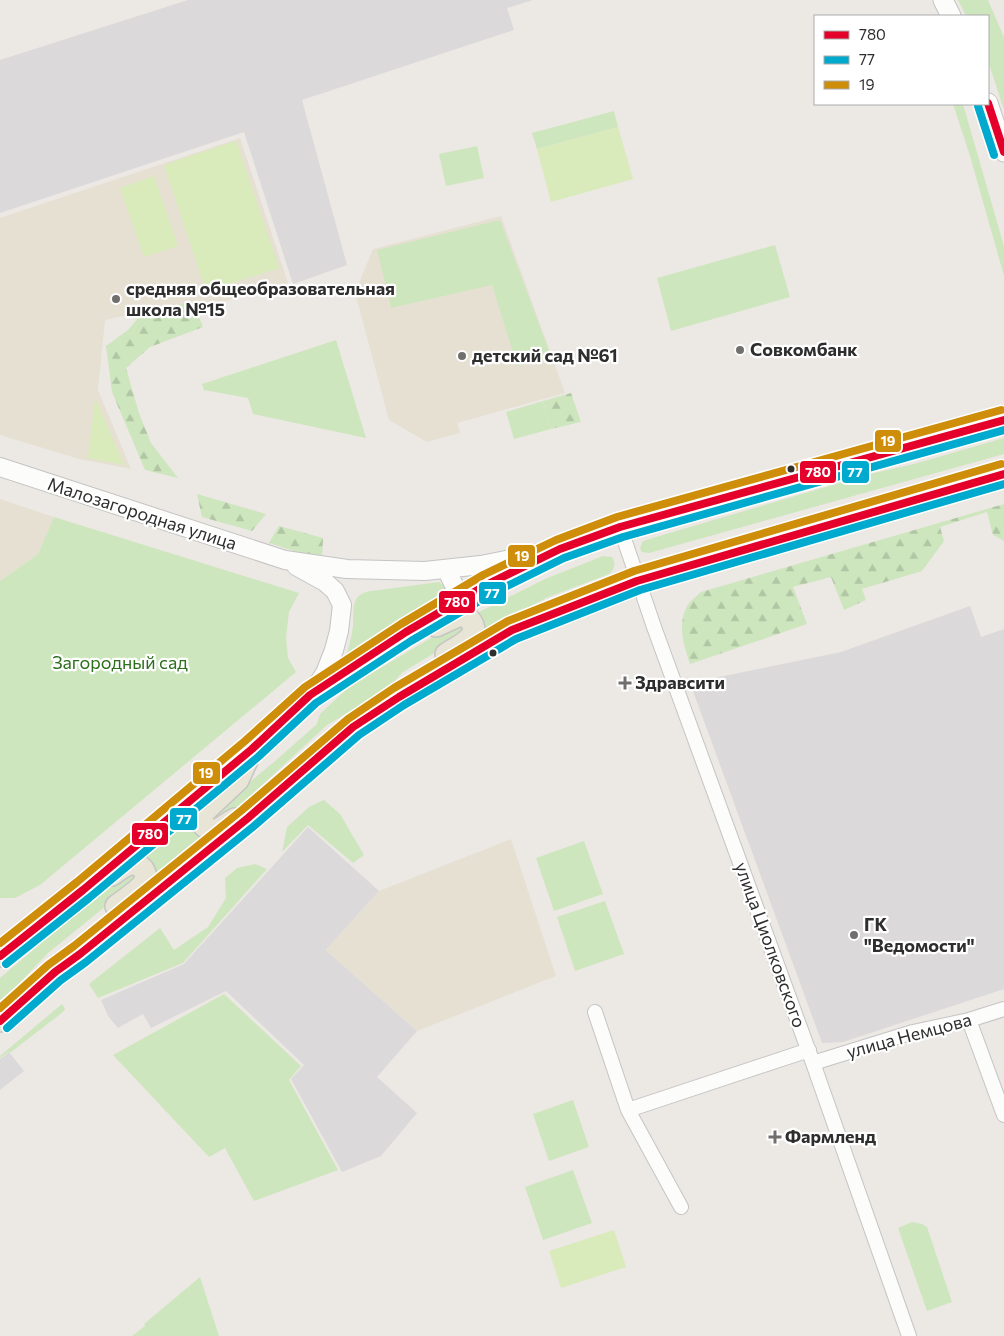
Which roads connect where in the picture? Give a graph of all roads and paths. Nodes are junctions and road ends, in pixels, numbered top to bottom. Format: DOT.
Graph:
graph roads {
  1 [pos="943,0"];
  2 [pos="950,15"];
  3 [pos="989,105"];
  4 [pos="1004,152"];
  5 [pos="1004,420"];
  6 [pos="0,467"];
  7 [pos="1004,474"];
  8 [pos="620,527"];
  9 [pos="560,549"];
  10 [pos="285,560"];
  11 [pos="446,569"];
  12 [pos="637,580"];
  13 [pos="461,600"];
  14 [pos="472,621"];
  15 [pos="406,632"];
  16 [pos="310,694"];
  17 [pos="399,697"];
  18 [pos="252,749"];
  19 [pos="248,818"];
  20 [pos="84,890"];
  21 [pos="80,954"];
  22 [pos="0,956"];
  23 [pos="1004,1009"];
  24 [pos="595,1012"];
  25 [pos="969,1020"];
  26 [pos="0,1021"];
  27 [pos="811,1056"];
  28 [pos="628,1110"];
  29 [pos="1004,1115"];
  30 [pos="681,1207"];
  31 [pos="908,1336"];
  1 -- 2 [label="main road"];
  3 -- 4 [label="main road"];
  5 -- 8 [label="main road"];
  6 -- 10 [label="street, Малозагородная улица"];
  7 -- 12 [label="main road"];
  8 -- 9 [label="main road"];
  8 -- 12 [label="street, улица Циолковского"];
  9 -- 11 [label="street, Малозагородная улица"];
  9 -- 13 [label="main road"];
  10 -- 11 [label="street, Малозагородная улица"];
  10 -- 16 [label="street, Малозагородная улица"];
  11 -- 13 [label="street"];
  12 -- 17 [label="main road"];
  12 -- 27 [label="street, улица Циолковского"];
  13 -- 14 [label="street"];
  13 -- 15 [label="main road"];
  14 -- 15 [label="main road"];
  14 -- 17 [label="main road"];
  15 -- 16 [label="main road"];
  16 -- 18 [label="main road"];
  17 -- 19 [label="main road"];
  18 -- 19 [label="main road"];
  18 -- 20 [label="main road"];
  19 -- 21 [label="main road"];
  20 -- 21 [label="main road"];
  20 -- 22 [label="main road"];
  21 -- 26 [label="main road"];
  23 -- 25 [label="street, улица Немцова"];
  24 -- 28 [label="street"];
  25 -- 27 [label="street, улица Немцова"];
  25 -- 29 [label="street"];
  27 -- 28 [label="street, улица Немцова"];
  27 -- 31 [label="street, улица Циолковского"];
  28 -- 30 [label="street"];
}
